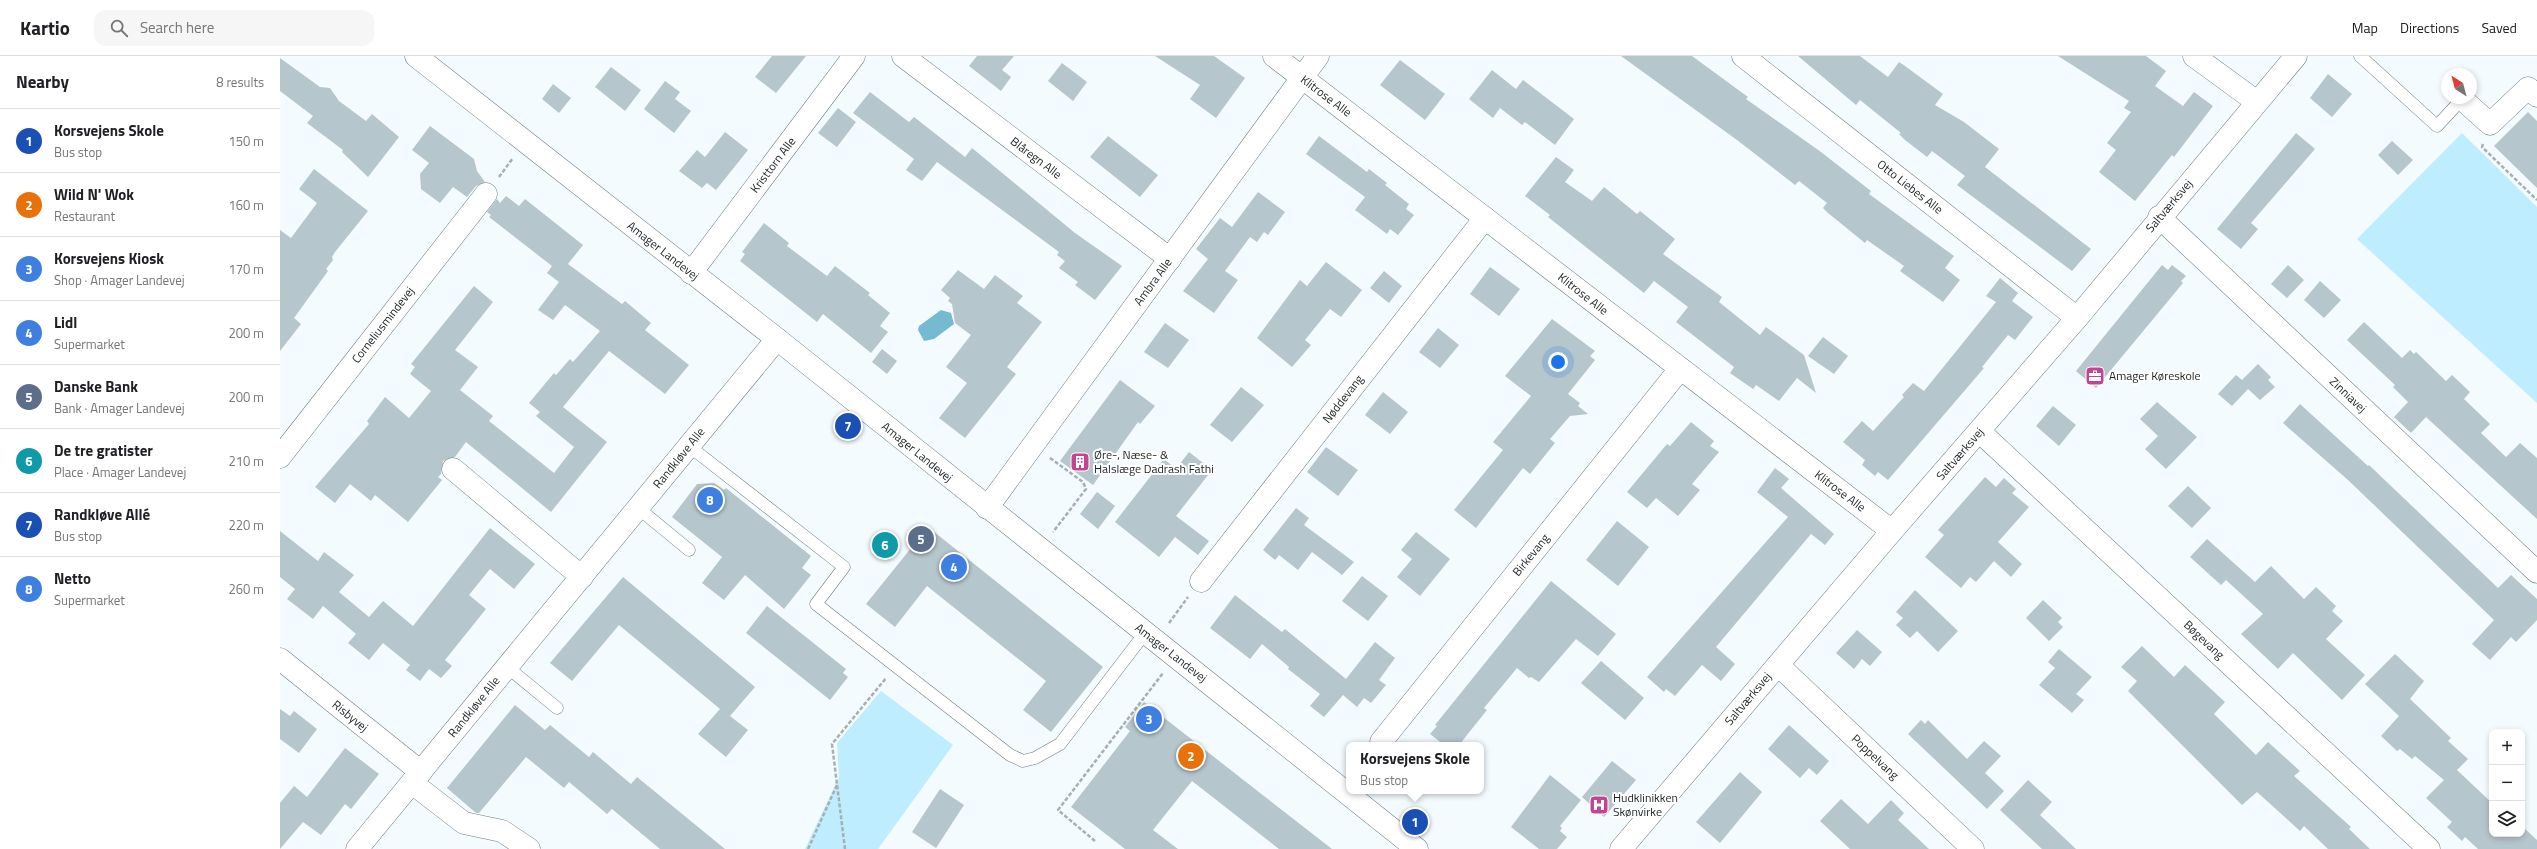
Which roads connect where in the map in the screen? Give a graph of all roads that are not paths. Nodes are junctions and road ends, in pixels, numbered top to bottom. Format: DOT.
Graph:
graph roads {
  1 [pos="416,56"];
  2 [pos="854,56"];
  3 [pos="903,56"];
  4 [pos="1274,56"];
  5 [pos="1318,56"];
  6 [pos="1742,56"];
  7 [pos="2194,56"];
  8 [pos="2296,56"];
  9 [pos="2360,56"];
  10 [pos="1302,78"];
  11 [pos="2537,96"];
  12 [pos="2257,102"];
  13 [pos="2457,104"];
  14 [pos="2468,104"];
  15 [pos="486,194"];
  16 [pos="2160,217"];
  17 [pos="1485,218"];
  18 [pos="1170,259"];
  19 [pos="691,273"];
  20 [pos="2077,318"];
  21 [pos="777,340"];
  22 [pos="1680,369"];
  23 [pos="1979,432"];
  24 [pos="689,446"];
  25 [pos="280,457"];
  26 [pos="453,469"];
  27 [pos="638,508"];
  28 [pos="987,508"];
  29 [pos="1892,531"];
  30 [pos="689,550"];
  31 [pos="2537,572"];
  32 [pos="582,577"];
  33 [pos="1201,581"];
  34 [pos="1150,637"];
  35 [pos="280,659"];
  36 [pos="1778,665"];
  37 [pos="507,667"];
  38 [pos="557,708"];
  39 [pos="1381,742"];
  40 [pos="416,778"];
  41 [pos="1410,847"];
  42 [pos="357,849"];
  43 [pos="529,849"];
  44 [pos="1620,849"];
  45 [pos="1973,849"];
  46 [pos="2430,849"];
  1 -- 19 [label="street, Amager Landevej"];
  2 -- 19 [label="street, Kristtorn Alle"];
  3 -- 18 [label="street, Blåregn Alle"];
  4 -- 10 [label="street, Klitrose Alle"];
  5 -- 10 [label="street, Ambra Alle"];
  6 -- 20 [label="street, Otto Liebes Alle"];
  7 -- 12 [label="street"];
  8 -- 12 [label="street, Saltværksvej"];
  9 -- 13 [label="lane"];
  10 -- 17 [label="street, Klitrose Alle"];
  10 -- 18 [label="street, Ambra Alle"];
  11 -- 14 [label="street"];
  12 -- 16 [label="street, Saltværksvej"];
  15 -- 25 [label="street, Corneliusmindevej"];
  16 -- 20 [label="street, Saltværksvej"];
  16 -- 31 [label="street, Zinniavej"];
  17 -- 22 [label="street, Klitrose Alle"];
  17 -- 33 [label="street, Nøddevang"];
  18 -- 28 [label="street, Ambra Alle"];
  19 -- 21 [label="street, Amager Landevej"];
  20 -- 23 [label="street, Saltværksvej"];
  21 -- 24 [label="street, Randkløve Alle"];
  21 -- 28 [label="street, Amager Landevej"];
  22 -- 29 [label="street, Klitrose Alle"];
  22 -- 39 [label="street, Birkevang"];
  23 -- 29 [label="street, Saltværksvej"];
  23 -- 46 [label="street, Bøgevang"];
  24 -- 27 [label="street, Randkløve Alle"];
  24 -- 34 [label="lane"];
  26 -- 32 [label="street"];
  27 -- 30 [label="lane"];
  27 -- 32 [label="street, Randkløve Alle"];
  28 -- 34 [label="street, Amager Landevej"];
  29 -- 36 [label="street, Saltværksvej"];
  32 -- 37 [label="street, Randkløve Alle"];
  34 -- 41 [label="street, Amager Landevej"];
  35 -- 40 [label="street, Risbyvej"];
  36 -- 44 [label="street, Saltværksvej"];
  36 -- 45 [label="street, Poppelvang"];
  37 -- 38 [label="lane"];
  37 -- 40 [label="street, Randkløve Alle"];
  40 -- 42 [label="street, Randkløve Alle"];
  40 -- 43 [label="street"];
}
